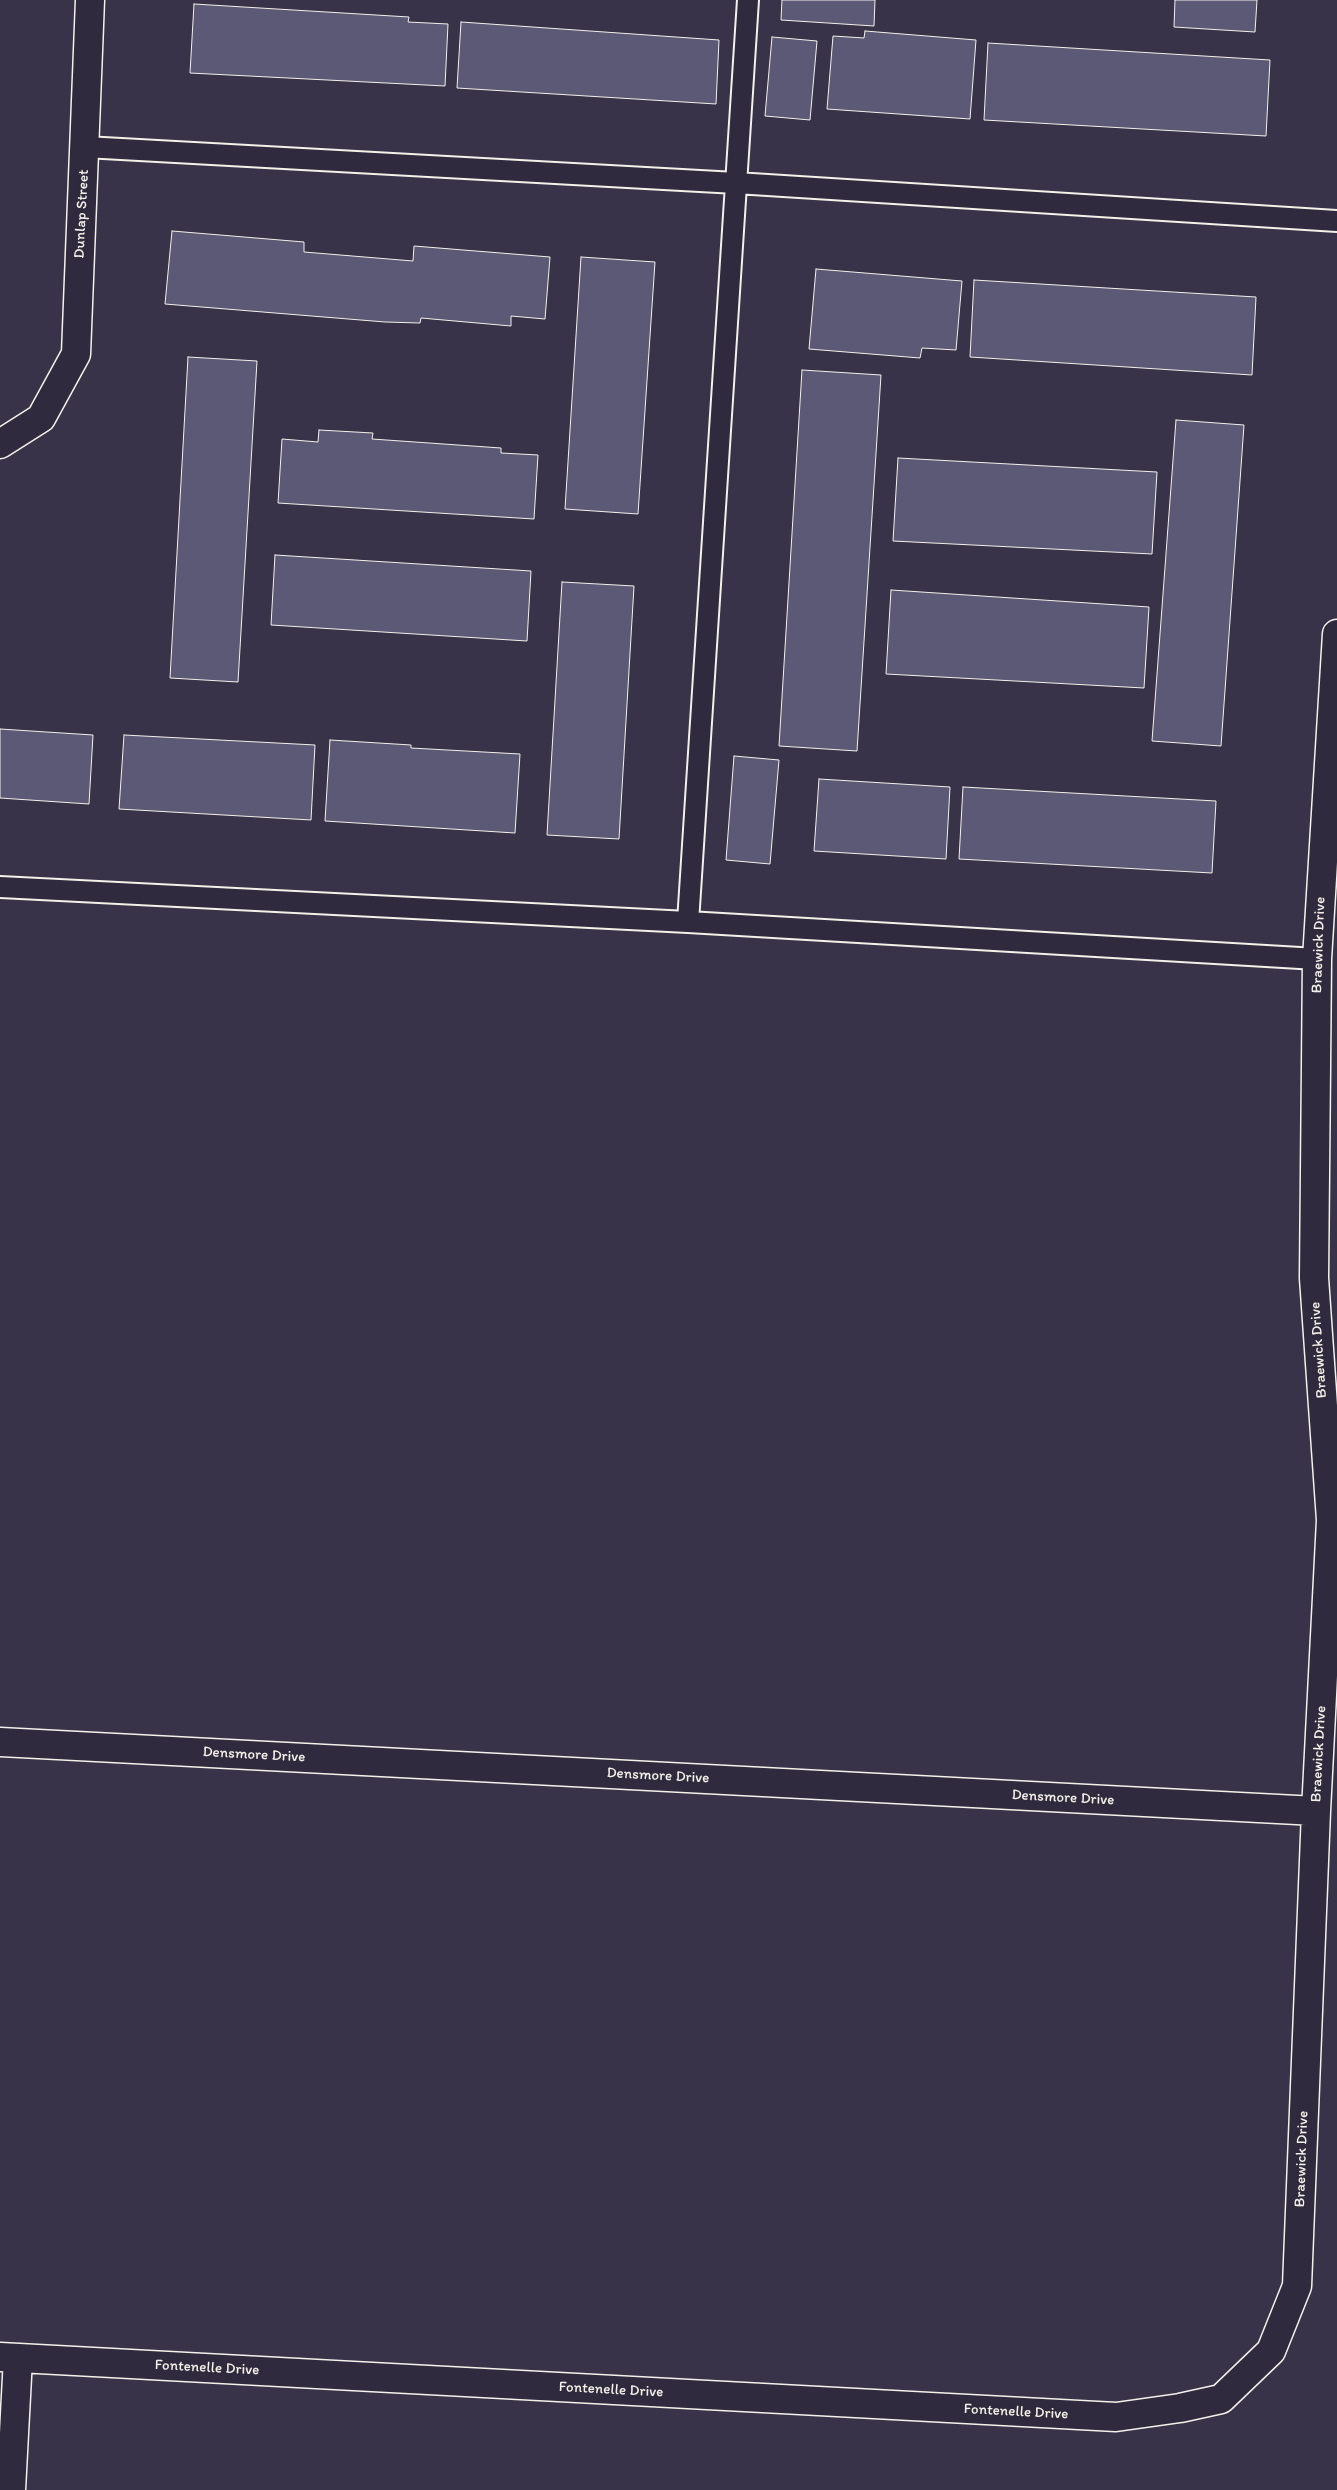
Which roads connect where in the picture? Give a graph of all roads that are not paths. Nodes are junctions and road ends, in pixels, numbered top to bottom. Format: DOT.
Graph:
graph roads {
  1 [pos="90,0"];
  2 [pos="748,0"];
  3 [pos="85,147"];
  4 [pos="736,183"];
  5 [pos="1337,221"];
  6 [pos="0,444"];
  7 [pos="1337,634"];
  8 [pos="0,887"];
  9 [pos="688,922"];
  10 [pos="1317,959"];
  11 [pos="0,1742"];
  12 [pos="1316,1811"];
  13 [pos="9,2358"];
  14 [pos="1221,2399"];
  15 [pos="11,2490"];
  1 -- 3 [label="street, Dunlap Street"];
  2 -- 4 [label="lane"];
  3 -- 4 [label="lane"];
  3 -- 6 [label="street, Dunlap Street"];
  4 -- 5 [label="lane"];
  4 -- 9 [label="lane"];
  7 -- 10 [label="street, Braewick Drive"];
  8 -- 9 [label="lane"];
  9 -- 10 [label="lane"];
  10 -- 12 [label="street, Braewick Drive"];
  11 -- 12 [label="street, Densmore Drive"];
  12 -- 14 [label="street, Braewick Drive"];
  13 -- 14 [label="street, Fontenelle Drive"];
  13 -- 15 [label="street"];
}
